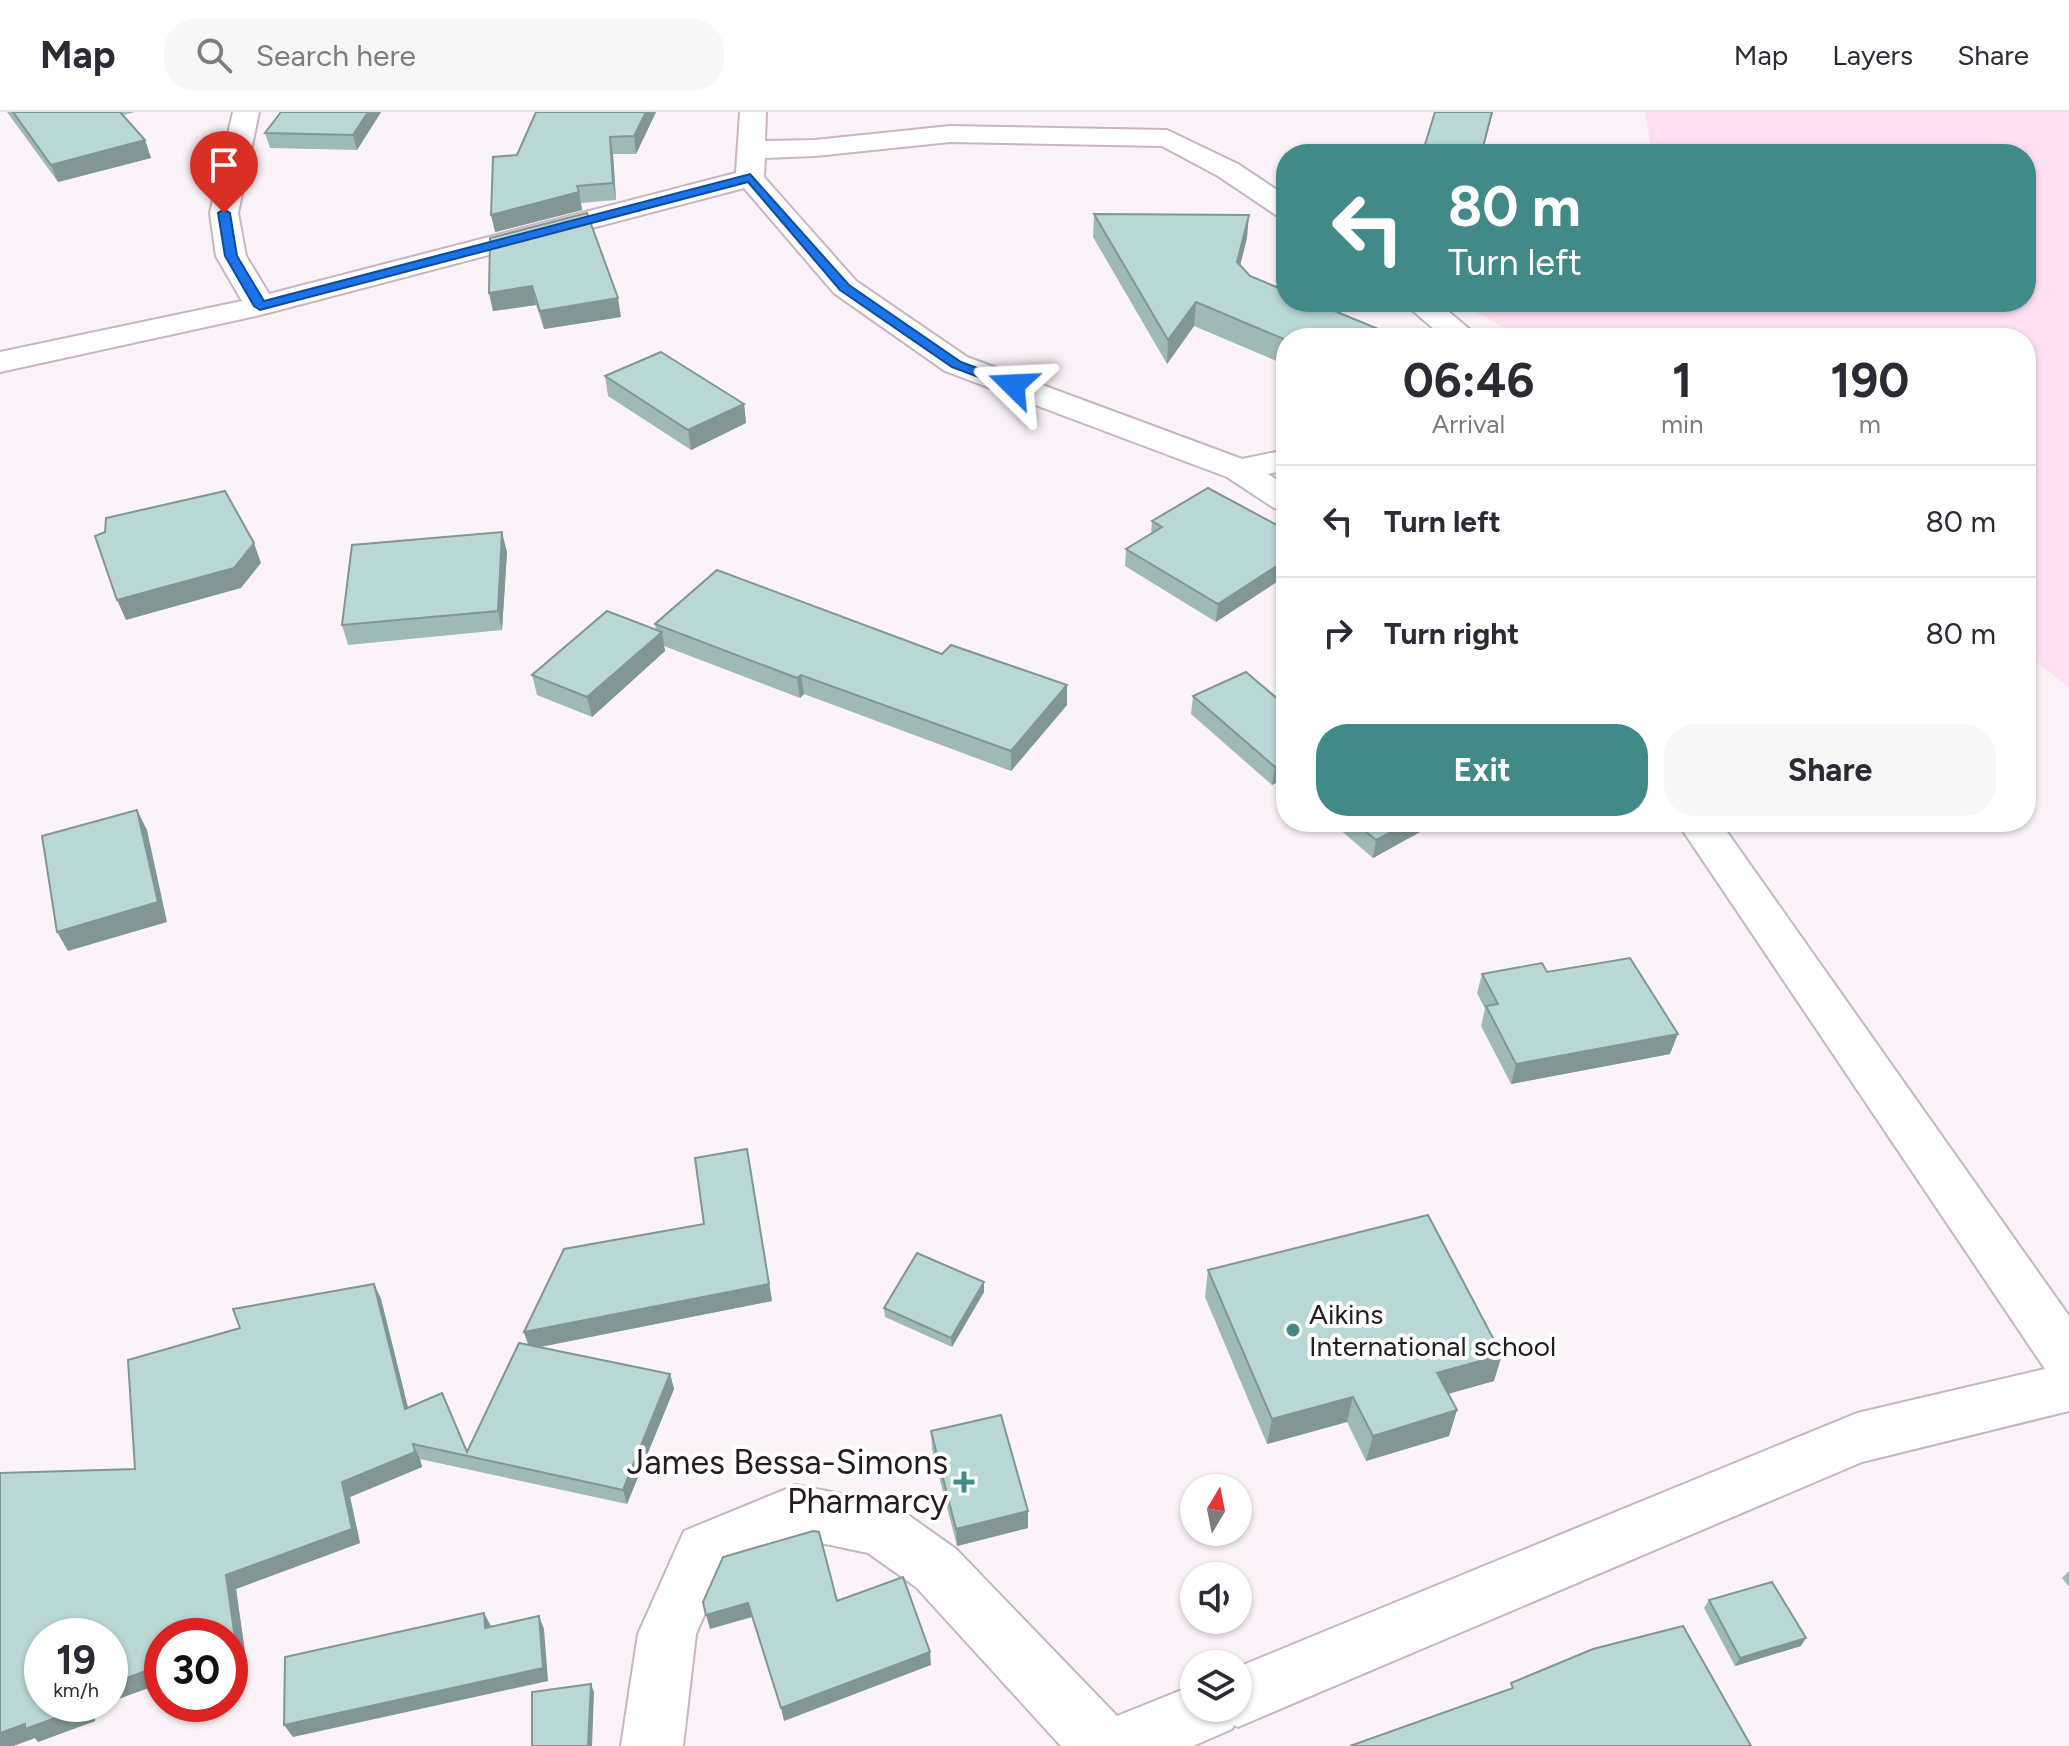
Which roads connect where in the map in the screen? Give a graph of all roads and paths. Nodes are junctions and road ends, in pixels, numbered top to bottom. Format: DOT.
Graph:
graph roads {
  1 [pos="246,112"];
  2 [pos="753,112"];
  3 [pos="1164,125"];
  4 [pos="750,164"];
  5 [pos="1276,202"];
  6 [pos="260,306"];
  7 [pos="1431,312"];
  8 [pos="1451,328"];
  9 [pos="0,362"];
  10 [pos="1276,462"];
  11 [pos="1239,470"];
  12 [pos="1276,494"];
  13 [pos="1705,832"];
  14 [pos="2069,1359"];
  15 [pos="2069,1387"];
  16 [pos="1252,1691"];
  17 [pos="1180,1721"];
  18 [pos="652,1746"];
  19 [pos="1103,1746"];
  20 [pos="1120,1746"];
  1 -- 6 [label="street"];
  2 -- 4 [label="street"];
  3 -- 4 [label="street"];
  3 -- 5 [label="street"];
  4 -- 6 [label="street"];
  4 -- 11 [label="street"];
  6 -- 9 [label="street"];
  7 -- 8 [label="street"];
  10 -- 11 [label="street"];
  11 -- 12 [label="street"];
  13 -- 14 [label="street"];
  15 -- 16 [label="street"];
  17 -- 20 [label="street"];
  18 -- 19 [label="street"];
}
